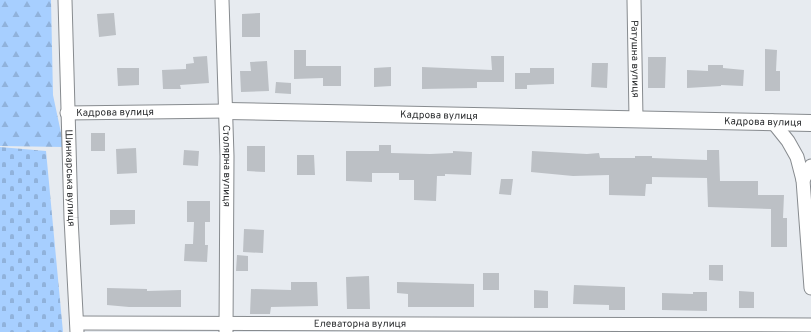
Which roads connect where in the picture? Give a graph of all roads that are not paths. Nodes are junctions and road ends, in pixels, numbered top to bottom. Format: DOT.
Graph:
graph roads {
  1 [pos="65,0"];
  2 [pos="222,0"];
  3 [pos="634,0"];
  4 [pos="227,111"];
  5 [pos="67,113"];
  6 [pos="636,118"];
  7 [pos="772,121"];
  8 [pos="811,122"];
  9 [pos="811,166"];
  10 [pos="803,180"];
  11 [pos="811,288"];
  12 [pos="811,324"];
  13 [pos="77,327"];
  14 [pos="226,327"];
  1 -- 5 [label="street, Шинкарська вулиця"];
  2 -- 4 [label="street, Столярна вулиця"];
  3 -- 6 [label="street, Ратушна вулиця"];
  4 -- 5 [label="street, Кадрова вулиця"];
  4 -- 6 [label="street, Кадрова вулиця"];
  4 -- 14 [label="street, Столярна вулиця"];
  5 -- 13 [label="street, Шинкарська вулиця"];
  6 -- 7 [label="street, Кадрова вулиця"];
  7 -- 8 [label="street, Кадрова вулиця"];
  7 -- 10 [label="street"];
  9 -- 10 [label="street"];
  10 -- 11 [label="street"];
  12 -- 14 [label="street, Елеваторна вулиця"];
  13 -- 14 [label="street, Елеваторна вулиця"];
}
